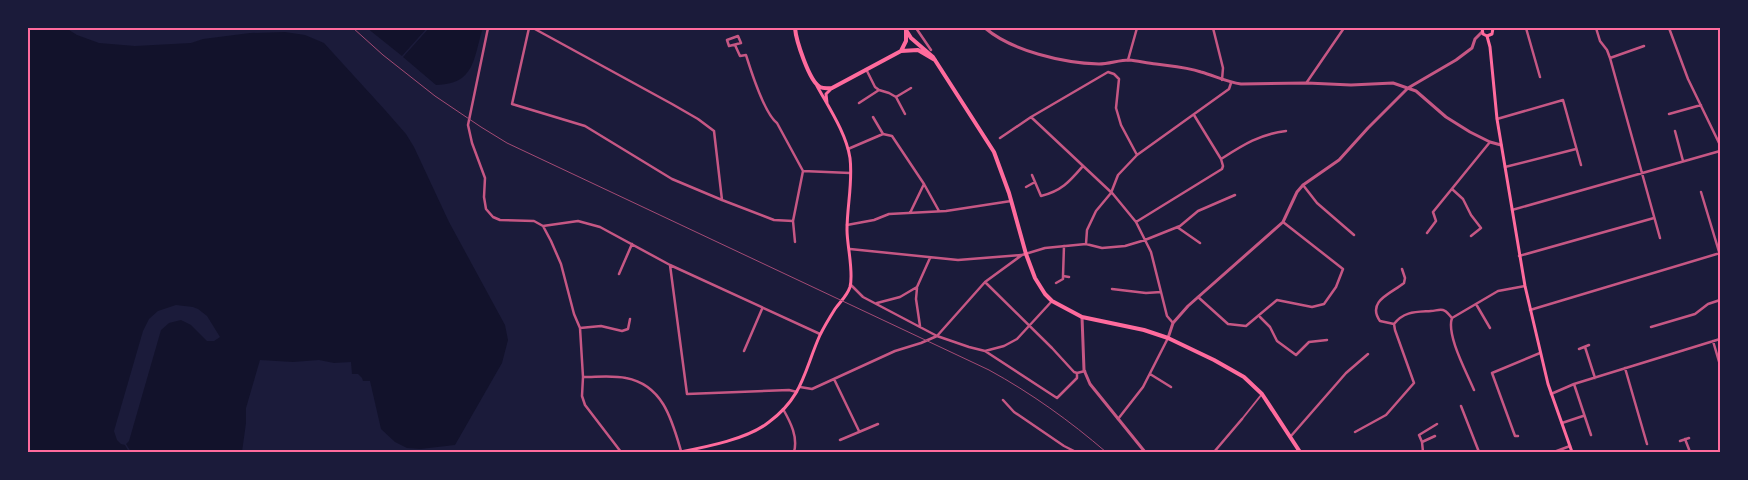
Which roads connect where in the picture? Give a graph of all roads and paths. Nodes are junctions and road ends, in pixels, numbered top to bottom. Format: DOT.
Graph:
graph roads {
  1 [pos="488,28"];
  2 [pos="529,28"];
  3 [pos="533,28"];
  4 [pos="795,28"];
  5 [pos="916,28"];
  6 [pos="985,28"];
  7 [pos="1137,28"];
  8 [pos="1213,28"];
  9 [pos="1344,28"];
  10 [pos="1493,28"];
  11 [pos="1526,28"];
  12 [pos="1596,28"];
  13 [pos="1669,28"];
  14 [pos="906,29"];
  15 [pos="1481,29"];
  16 [pos="1487,36"];
  17 [pos="735,45"];
  18 [pos="1644,46"];
  19 [pos="931,50"];
  20 [pos="901,51"];
  21 [pos="1610,58"];
  22 [pos="935,60"];
  23 [pos="1128,60"];
  24 [pos="866,69"];
  25 [pos="1540,77"];
  26 [pos="1222,80"];
  27 [pos="815,83"];
  28 [pos="1231,83"];
  29 [pos="1307,83"];
  30 [pos="832,88"];
  31 [pos="911,88"];
  32 [pos="1408,88"];
  33 [pos="879,90"];
  34 [pos="896,97"];
  35 [pos="859,103"];
  36 [pos="1701,105"];
  37 [pos="828,106"];
  38 [pos="905,114"];
  39 [pos="1668,114"];
  40 [pos="1194,115"];
  41 [pos="1031,116"];
  42 [pos="873,117"];
  43 [pos="1497,119"];
  44 [pos="1286,131"];
  45 [pos="1674,131"];
  46 [pos="883,134"];
  47 [pos="1000,138"];
  48 [pos="1490,142"];
  49 [pos="1501,145"];
  50 [pos="1720,145"];
  51 [pos="848,149"];
  52 [pos="1576,149"];
  53 [pos="1720,151"];
  54 [pos="1137,155"];
  55 [pos="1221,159"];
  56 [pos="1684,162"];
  57 [pos="1580,165"];
  58 [pos="1083,166"];
  59 [pos="1505,167"];
  60 [pos="803,171"];
  61 [pos="850,173"];
  62 [pos="1642,173"];
  63 [pos="1032,175"];
  64 [pos="1035,182"];
  65 [pos="924,184"];
  66 [pos="1302,185"];
  67 [pos="1026,187"];
  68 [pos="1452,189"];
  69 [pos="1701,192"];
  70 [pos="1111,193"];
  71 [pos="1235,196"];
  72 [pos="722,200"];
  73 [pos="1011,201"];
  74 [pos="1512,210"];
  75 [pos="939,212"];
  76 [pos="910,213"];
  77 [pos="1654,218"];
  78 [pos="793,221"];
  79 [pos="1136,222"];
  80 [pos="1283,222"];
  81 [pos="847,225"];
  82 [pos="543,226"];
  83 [pos="1176,227"];
  84 [pos="1427,233"];
  85 [pos="1354,235"];
  86 [pos="1471,236"];
  87 [pos="1660,238"];
  88 [pos="1145,240"];
  89 [pos="795,242"];
  90 [pos="1200,243"];
  91 [pos="632,244"];
  92 [pos="1086,244"];
  93 [pos="1064,246"];
  94 [pos="850,250"];
  95 [pos="1024,254"];
  96 [pos="1720,254"];
  97 [pos="1007,256"];
  98 [pos="1519,256"];
  99 [pos="930,258"];
  100 [pos="1010,262"];
  101 [pos="670,266"];
  102 [pos="1402,270"];
  103 [pos="619,274"];
  104 [pos="1063,276"];
  105 [pos="1069,277"];
  106 [pos="985,282"];
  107 [pos="1056,283"];
  108 [pos="1403,284"];
  109 [pos="851,285"];
  110 [pos="1525,286"];
  111 [pos="917,287"];
  112 [pos="1112,288"];
  113 [pos="1406,288"];
  114 [pos="1161,292"];
  115 [pos="1198,297"];
  116 [pos="1720,300"];
  117 [pos="1052,301"];
  118 [pos="875,303"];
  119 [pos="1476,304"];
  120 [pos="762,308"];
  121 [pos="1530,310"];
  122 [pos="1260,316"];
  123 [pos="1082,317"];
  124 [pos="1452,318"];
  125 [pos="630,320"];
  126 [pos="1173,323"];
  127 [pos="1394,324"];
  128 [pos="920,326"];
  129 [pos="1030,326"];
  130 [pos="1651,327"];
  131 [pos="580,328"];
  132 [pos="1490,328"];
  133 [pos="821,334"];
  134 [pos="936,336"];
  135 [pos="1168,338"];
  136 [pos="1720,339"];
  137 [pos="1327,340"];
  138 [pos="1713,341"];
  139 [pos="1579,349"];
  140 [pos="744,351"];
  141 [pos="985,351"];
  142 [pos="1540,353"];
  143 [pos="1368,354"];
  144 [pos="1296,355"];
  145 [pos="1293,360"];
  146 [pos="1720,365"];
  147 [pos="1625,368"];
  148 [pos="1085,371"];
  149 [pos="1077,373"];
  150 [pos="1150,374"];
  151 [pos="583,377"];
  152 [pos="1595,378"];
  153 [pos="834,379"];
  154 [pos="1574,384"];
  155 [pos="800,387"];
  156 [pos="1171,387"];
  157 [pos="1474,390"];
  158 [pos="797,392"];
  159 [pos="1262,394"];
  160 [pos="1551,394"];
  161 [pos="1003,400"];
  162 [pos="1461,406"];
  163 [pos="783,409"];
  164 [pos="1584,416"];
  165 [pos="1118,419"];
  166 [pos="1242,419"];
  167 [pos="878,424"];
  168 [pos="1437,424"];
  169 [pos="1561,424"];
  170 [pos="858,431"];
  171 [pos="1356,432"];
  172 [pos="1591,435"];
  173 [pos="1290,436"];
  174 [pos="1435,436"];
  175 [pos="1515,436"];
  176 [pos="840,440"];
  177 [pos="1680,440"];
  178 [pos="1422,442"];
  179 [pos="1647,444"];
  180 [pos="706,446"];
  181 [pos="1570,446"];
  182 [pos="621,452"];
  183 [pos="681,452"];
  184 [pos="708,452"];
  185 [pos="794,452"];
  186 [pos="1076,452"];
  187 [pos="1145,452"];
  188 [pos="1214,452"];
  189 [pos="1300,452"];
  190 [pos="1423,452"];
  191 [pos="1479,452"];
  192 [pos="1554,452"];
  193 [pos="1572,452"];
  194 [pos="1690,452"];
  1 -- 82 [label="street"];
  2 -- 72 [label="street"];
  3 -- 72 [label="street"];
  4 -- 27 [label="highway"];
  5 -- 19 [label="street"];
  6 -- 23 [label="street"];
  7 -- 23 [label="street"];
  8 -- 26 [label="street"];
  9 -- 29 [label="street"];
  10 -- 16 [label="main road"];
  11 -- 25 [label="street"];
  12 -- 21 [label="street"];
  13 -- 36 [label="street"];
  14 -- 20 [label="highway"];
  14 -- 22 [label="highway"];
  15 -- 16 [label="main road"];
  15 -- 32 [label="street"];
  16 -- 43 [label="main road"];
  17 -- 17 [label="street"];
  17 -- 60 [label="street"];
  18 -- 21 [label="street"];
  20 -- 22 [label="highway"];
  20 -- 24 [label="highway"];
  21 -- 62 [label="street"];
  22 -- 73 [label="highway"];
  23 -- 26 [label="street"];
  24 -- 30 [label="highway"];
  24 -- 33 [label="street"];
  26 -- 28 [label="street"];
  27 -- 30 [label="highway"];
  27 -- 37 [label="main road"];
  28 -- 29 [label="street"];
  28 -- 40 [label="street"];
  29 -- 32 [label="street"];
  30 -- 37 [label="main road"];
  31 -- 34 [label="street"];
  32 -- 48 [label="street"];
  32 -- 66 [label="street"];
  33 -- 34 [label="street"];
  33 -- 35 [label="street"];
  34 -- 38 [label="street"];
  36 -- 39 [label="street"];
  36 -- 50 [label="street"];
  37 -- 51 [label="main road"];
  40 -- 54 [label="street"];
  40 -- 55 [label="street"];
  41 -- 47 [label="street"];
  41 -- 54 [label="street"];
  41 -- 58 [label="street"];
  42 -- 46 [label="street"];
  43 -- 49 [label="main road"];
  43 -- 52 [label="street"];
  44 -- 55 [label="street"];
  45 -- 56 [label="street"];
  46 -- 51 [label="street"];
  46 -- 65 [label="street"];
  48 -- 49 [label="street"];
  48 -- 68 [label="street"];
  49 -- 59 [label="main road"];
  51 -- 61 [label="main road"];
  52 -- 57 [label="street"];
  52 -- 59 [label="street"];
  53 -- 56 [label="street"];
  54 -- 70 [label="street"];
  55 -- 79 [label="street"];
  56 -- 62 [label="street"];
  58 -- 64 [label="street"];
  58 -- 70 [label="street"];
  59 -- 74 [label="main road"];
  60 -- 61 [label="street"];
  60 -- 78 [label="street"];
  61 -- 81 [label="main road"];
  62 -- 74 [label="street"];
  62 -- 77 [label="street"];
  63 -- 64 [label="street"];
  64 -- 67 [label="street"];
  65 -- 75 [label="street"];
  65 -- 76 [label="street"];
  66 -- 80 [label="street"];
  66 -- 85 [label="street"];
  68 -- 84 [label="street"];
  68 -- 86 [label="street"];
  69 -- 96 [label="street"];
  70 -- 79 [label="street"];
  70 -- 92 [label="street"];
  71 -- 83 [label="street"];
  72 -- 78 [label="street"];
  73 -- 75 [label="street"];
  73 -- 95 [label="highway"];
  74 -- 98 [label="main road"];
  75 -- 76 [label="street"];
  76 -- 81 [label="street"];
  77 -- 87 [label="street"];
  77 -- 98 [label="street"];
  78 -- 89 [label="street"];
  79 -- 88 [label="street"];
  80 -- 115 [label="street"];
  80 -- 122 [label="street"];
  81 -- 94 [label="main road"];
  82 -- 91 [label="street"];
  82 -- 131 [label="street"];
  83 -- 88 [label="street"];
  83 -- 90 [label="street"];
  88 -- 92 [label="street"];
  88 -- 114 [label="street"];
  91 -- 101 [label="street"];
  91 -- 103 [label="street"];
  92 -- 93 [label="street"];
  93 -- 95 [label="street"];
  93 -- 104 [label="street"];
  94 -- 99 [label="street"];
  94 -- 109 [label="main road"];
  95 -- 97 [label="street"];
  95 -- 100 [label="street"];
  95 -- 117 [label="highway"];
  96 -- 121 [label="street"];
  97 -- 99 [label="street"];
  97 -- 100 [label="street"];
  98 -- 110 [label="main road"];
  99 -- 111 [label="street"];
  100 -- 106 [label="street"];
  101 -- 120 [label="street"];
  101 -- 158 [label="street"];
  102 -- 108 [label="street"];
  104 -- 105 [label="street"];
  104 -- 107 [label="street"];
  106 -- 129 [label="street"];
  106 -- 134 [label="street"];
  108 -- 113 [label="street"];
  108 -- 127 [label="street"];
  109 -- 118 [label="street"];
  109 -- 133 [label="main road"];
  110 -- 119 [label="street"];
  110 -- 121 [label="main road"];
  111 -- 118 [label="street"];
  111 -- 128 [label="street"];
  112 -- 114 [label="street"];
  114 -- 126 [label="street"];
  115 -- 122 [label="street"];
  115 -- 126 [label="street"];
  116 -- 130 [label="street"];
  117 -- 123 [label="highway"];
  117 -- 129 [label="street"];
  118 -- 128 [label="street"];
  119 -- 124 [label="street"];
  119 -- 132 [label="street"];
  120 -- 133 [label="street"];
  120 -- 140 [label="street"];
  121 -- 142 [label="main road"];
  122 -- 144 [label="street"];
  123 -- 135 [label="highway"];
  123 -- 148 [label="street"];
  124 -- 127 [label="street"];
  124 -- 157 [label="street"];
  125 -- 131 [label="street"];
  126 -- 135 [label="street"];
  127 -- 171 [label="street"];
  128 -- 134 [label="street"];
  129 -- 141 [label="street"];
  129 -- 149 [label="street"];
  131 -- 151 [label="street"];
  133 -- 155 [label="main road"];
  134 -- 141 [label="street"];
  134 -- 153 [label="street"];
  135 -- 150 [label="street"];
  135 -- 159 [label="highway"];
  136 -- 138 [label="street"];
  137 -- 144 [label="street"];
  138 -- 146 [label="street"];
  138 -- 147 [label="street"];
  139 -- 152 [label="street"];
  141 -- 149 [label="street"];
  142 -- 160 [label="main road"];
  142 -- 175 [label="street"];
  143 -- 173 [label="street"];
  144 -- 145 [label="street"];
  147 -- 152 [label="street"];
  147 -- 179 [label="street"];
  148 -- 149 [label="street"];
  148 -- 165 [label="street"];
  150 -- 156 [label="street"];
  150 -- 165 [label="street"];
  151 -- 182 [label="street"];
  151 -- 183 [label="street"];
  152 -- 154 [label="street"];
  153 -- 155 [label="street"];
  153 -- 170 [label="street"];
  154 -- 160 [label="street"];
  154 -- 164 [label="street"];
  155 -- 158 [label="main road"];
  158 -- 163 [label="main road"];
  159 -- 166 [label="street"];
  159 -- 173 [label="highway"];
  160 -- 169 [label="main road"];
  161 -- 186 [label="street"];
  162 -- 191 [label="street"];
  163 -- 180 [label="main road"];
  163 -- 185 [label="street"];
  164 -- 169 [label="street"];
  164 -- 172 [label="street"];
  165 -- 187 [label="street"];
  166 -- 188 [label="street"];
  167 -- 170 [label="street"];
  168 -- 178 [label="street"];
  169 -- 181 [label="main road"];
  170 -- 176 [label="street"];
  173 -- 189 [label="highway"];
  174 -- 178 [label="street"];
  177 -- 194 [label="street"];
  178 -- 190 [label="street"];
  180 -- 183 [label="main road"];
  180 -- 184 [label="street"];
  181 -- 192 [label="street"];
  181 -- 193 [label="main road"];
}
